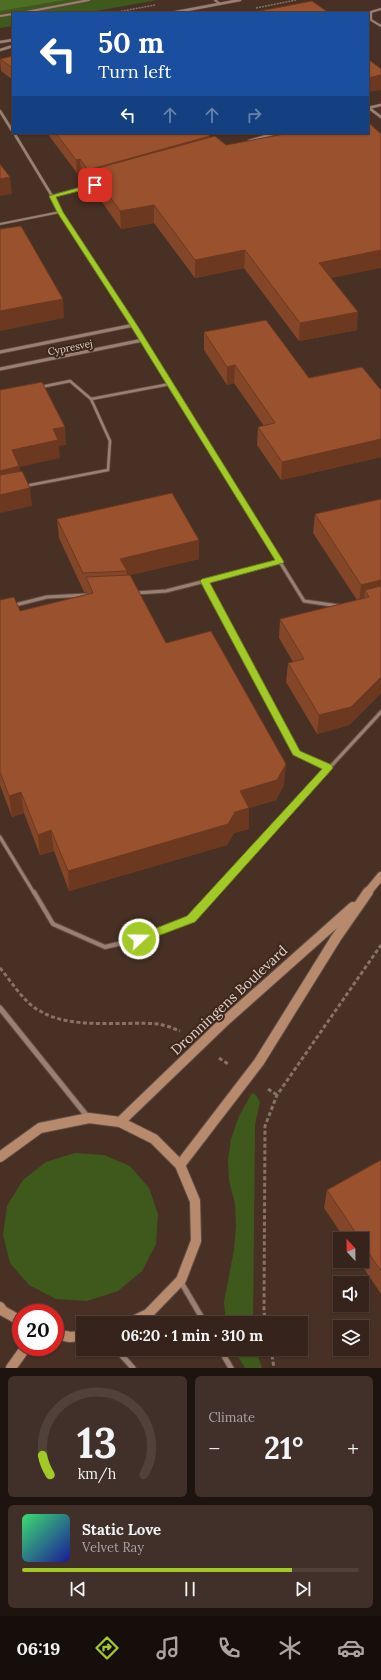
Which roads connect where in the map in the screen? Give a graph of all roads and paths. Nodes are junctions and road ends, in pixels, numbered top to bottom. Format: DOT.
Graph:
graph roads {
  1 [pos="89,0"];
  2 [pos="215,0"];
  3 [pos="240,0"];
  4 [pos="296,0"];
  5 [pos="162,4"];
  6 [pos="220,4"];
  7 [pos="251,9"];
  8 [pos="381,9"];
  9 [pos="26,12"];
  10 [pos="118,12"];
  11 [pos="176,12"];
  12 [pos="12,14"];
  13 [pos="0,16"];
  14 [pos="381,26"];
  15 [pos="12,40"];
  16 [pos="0,42"];
  17 [pos="12,46"];
  18 [pos="0,50"];
  19 [pos="381,105"];
  20 [pos="369,108"];
  21 [pos="0,110"];
  22 [pos="381,117"];
  23 [pos="12,130"];
  24 [pos="14,134"];
  25 [pos="273,134"];
  26 [pos="242,143"];
  27 [pos="97,185"];
  28 [pos="52,196"];
  29 [pos="60,212"];
  30 [pos="0,224"];
  31 [pos="134,325"];
  32 [pos="143,340"];
  33 [pos="0,352"];
  34 [pos="0,370"];
  35 [pos="170,384"];
  36 [pos="39,388"];
  37 [pos="90,399"];
  38 [pos="23,486"];
  39 [pos="280,562"];
  40 [pos="204,581"];
  41 [pos="134,593"];
  42 [pos="95,595"];
  43 [pos="14,606"];
  44 [pos="346,607"];
  45 [pos="381,712"];
  46 [pos="328,768"];
  47 [pos="0,837"];
  48 [pos="381,876"];
  49 [pos="360,902"];
  50 [pos="381,945"];
  51 [pos="0,968"];
  52 [pos="0,1008"];
  53 [pos="200,1045"];
  54 [pos="248,1077"];
  55 [pos="278,1095"];
  56 [pos="89,1118"];
  57 [pos="120,1122"];
  58 [pos="0,1157"];
  59 [pos="180,1165"];
  60 [pos="180,1280"];
  61 [pos="0,1307"];
  62 [pos="12,1316"];
  63 [pos="144,1316"];
  64 [pos="201,1316"];
  65 [pos="265,1316"];
  66 [pos="64,1336"];
  67 [pos="76,1337"];
  68 [pos="20,1356"];
  69 [pos="122,1356"];
  70 [pos="224,1356"];
  71 [pos="272,1356"];
  72 [pos="12,1368"];
  73 [pos="133,1368"];
  74 [pos="231,1368"];
  75 [pos="274,1368"];
  1 -- 9 [label="lane"];
  2 -- 6 [label="lane"];
  3 -- 6 [label="street"];
  4 -- 7 [label="path"];
  5 -- 10 [label="path"];
  6 -- 11 [label="street"];
  8 -- 14 [label="lane"];
  12 -- 13 [label="lane"];
  15 -- 16 [label="street"];
  17 -- 18 [label="street"];
  19 -- 20 [label="street"];
  20 -- 22 [label="street"];
  21 -- 23 [label="street"];
  24 -- 28 [label="street"];
  25 -- 26 [label="street"];
  27 -- 28 [label="street"];
  28 -- 29 [label="street"];
  29 -- 30 [label="lane"];
  29 -- 31 [label="street"];
  31 -- 32 [label="street"];
  31 -- 33 [label="street, Cypresvej"];
  32 -- 34 [label="street, Cypresvej"];
  32 -- 35 [label="street"];
  35 -- 37 [label="lane"];
  35 -- 39 [label="street"];
  36 -- 37 [label="lane"];
  37 -- 38 [label="lane"];
  39 -- 40 [label="lane"];
  39 -- 44 [label="lane"];
  40 -- 41 [label="lane"];
  40 -- 46 [label="lane"];
  42 -- 43 [label="lane"];
  45 -- 46 [label="lane"];
  46 -- 47 [label="lane"];
  48 -- 49 [label="main road, Dronningens Boulevard"];
  49 -- 53 [label="main road, Dronningens Boulevard"];
  49 -- 54 [label="main road, Dronningens Boulevard"];
  50 -- 55 [label="path"];
  51 -- 53 [label="path"];
  52 -- 56 [label="street"];
  53 -- 54 [label="path"];
  53 -- 57 [label="main road, Dronningens Boulevard"];
  54 -- 55 [label="path"];
  54 -- 59 [label="main road, Dronningens Boulevard"];
  55 -- 65 [label="path"];
  56 -- 57 [label="main road"];
  56 -- 58 [label="main road"];
  57 -- 59 [label="main road"];
  59 -- 60 [label="main road"];
  60 -- 63 [label="main road"];
  60 -- 64 [label="street"];
  61 -- 62 [label="main road"];
  66 -- 67 [label="main road"];
  68 -- 72 [label="main road"];
  69 -- 73 [label="street"];
  70 -- 74 [label="street"];
  71 -- 75 [label="path"];
}
